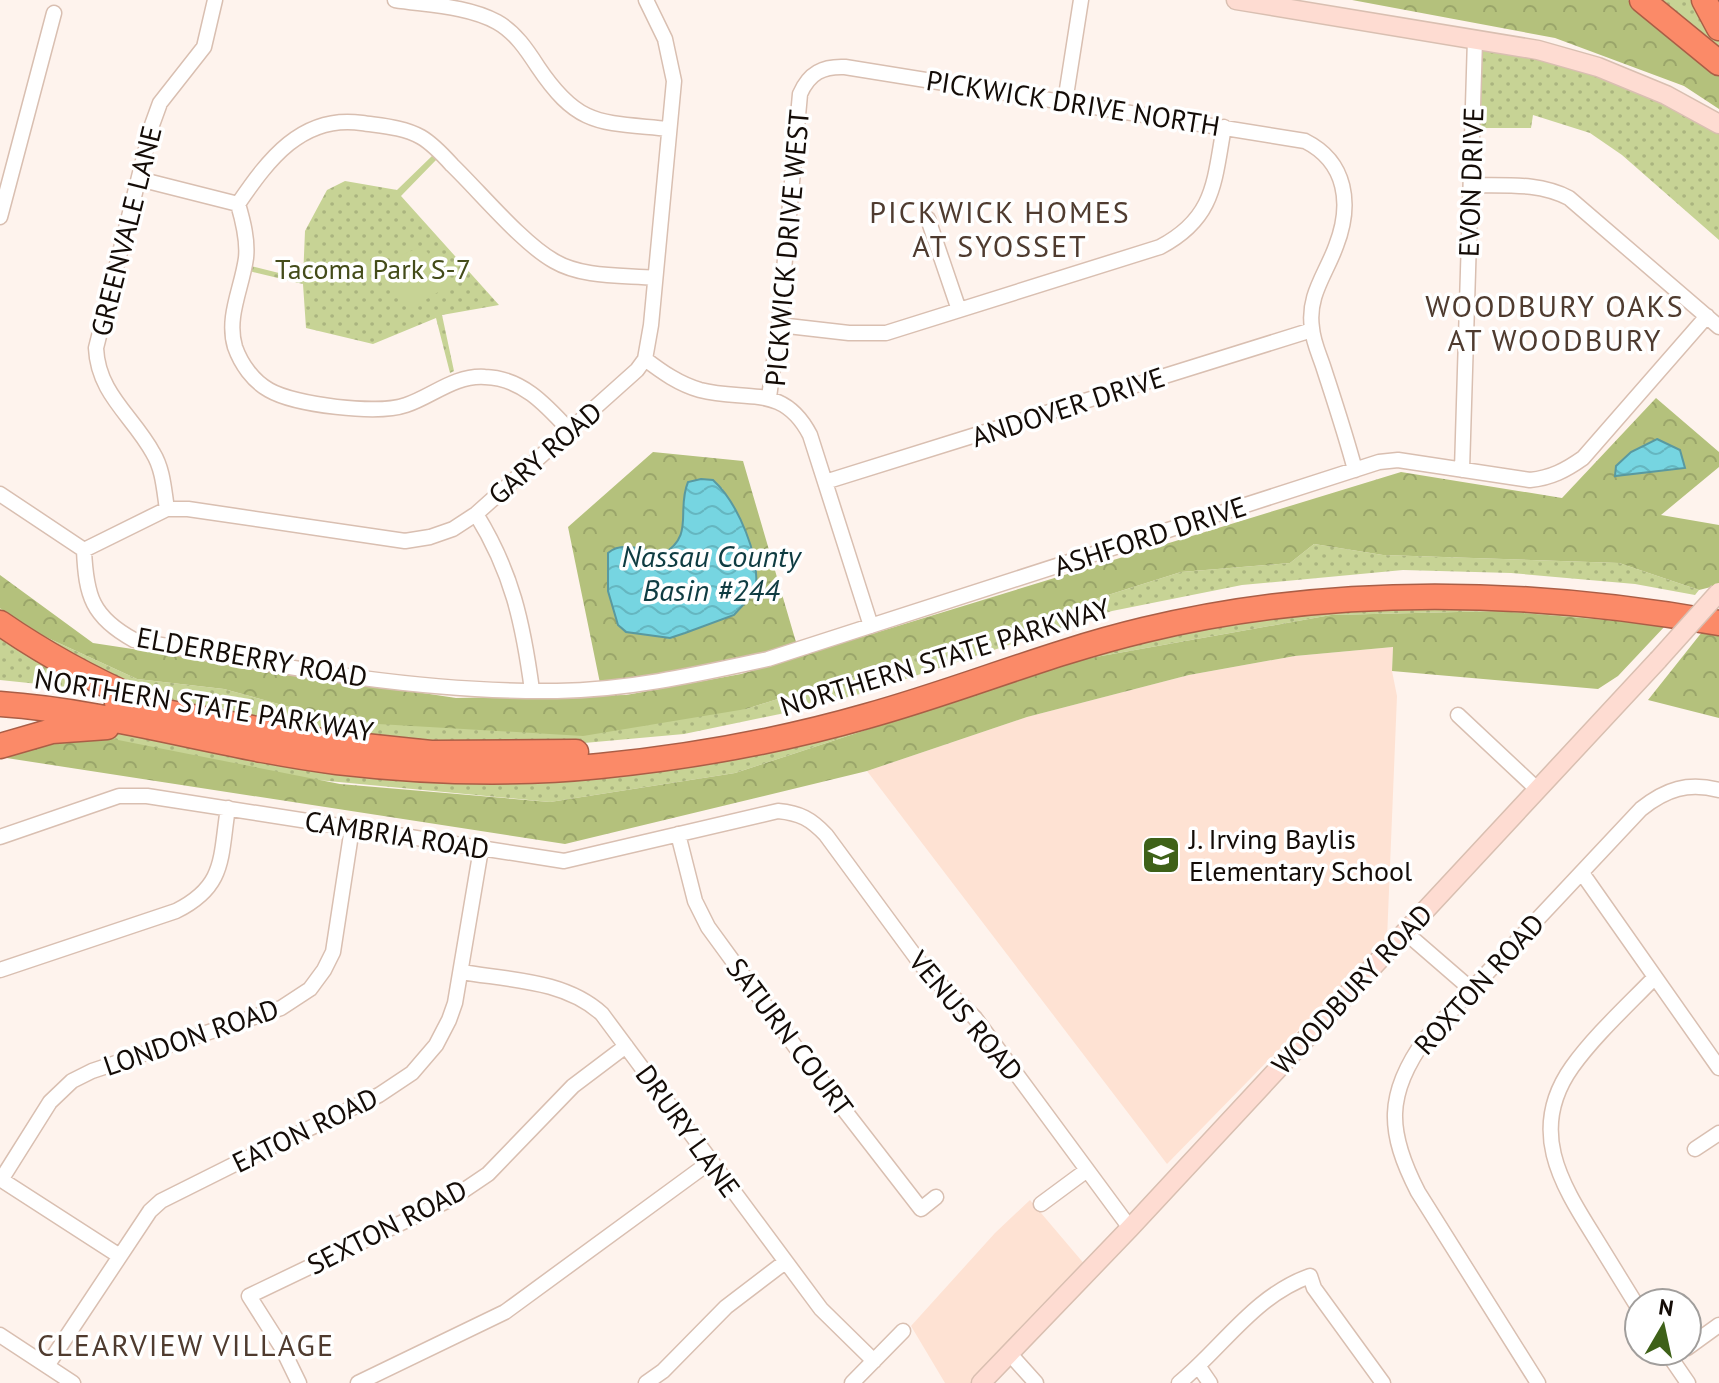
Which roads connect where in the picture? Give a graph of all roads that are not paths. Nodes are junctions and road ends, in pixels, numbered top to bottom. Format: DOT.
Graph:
graph roads {
  1 [pos="215,0"];
  2 [pos="395,0"];
  3 [pos="646,0"];
  4 [pos="1081,0"];
  5 [pos="1236,0"];
  6 [pos="1642,0"];
  7 [pos="1704,0"];
  8 [pos="54,13"];
  9 [pos="1719,28"];
  10 [pos="1475,39"];
  11 [pos="1719,63"];
  12 [pos="804,85"];
  13 [pos="1065,102"];
  14 [pos="1719,124"];
  15 [pos="1224,127"];
  16 [pos="669,129"];
  17 [pos="139,179"];
  18 [pos="1471,185"];
  19 [pos="238,204"];
  20 [pos="0,217"];
  21 [pos="928,219"];
  22 [pos="655,278"];
  23 [pos="959,310"];
  24 [pos="1707,316"];
  25 [pos="779,325"];
  26 [pos="1719,327"];
  27 [pos="1312,330"];
  28 [pos="645,359"];
  29 [pos="769,397"];
  30 [pos="570,431"];
  31 [pos="1355,470"];
  32 [pos="1462,470"];
  33 [pos="825,482"];
  34 [pos="0,494"];
  35 [pos="167,509"];
  36 [pos="476,514"];
  37 [pos="84,550"];
  38 [pos="1719,592"];
  39 [pos="1719,608"];
  40 [pos="0,623"];
  41 [pos="1719,623"];
  42 [pos="871,626"];
  43 [pos="0,687"];
  44 [pos="532,690"];
  45 [pos="0,704"];
  46 [pos="1458,715"];
  47 [pos="177,722"];
  48 [pos="0,746"];
  49 [pos="1538,790"];
  50 [pos="1719,790"];
  51 [pos="228,808"];
  52 [pos="796,813"];
  53 [pos="352,828"];
  54 [pos="678,834"];
  55 [pos="0,837"];
  56 [pos="481,849"];
  57 [pos="1582,873"];
  58 [pos="1405,932"];
  59 [pos="0,970"];
  60 [pos="461,972"];
  61 [pos="1655,977"];
  62 [pos="1472,990"];
  63 [pos="626,1046"];
  64 [pos="1719,1068"];
  65 [pos="1719,1133"];
  66 [pos="1695,1149"];
  67 [pos="710,1162"];
  68 [pos="1087,1170"];
  69 [pos="0,1180"];
  70 [pos="936,1197"];
  71 [pos="1041,1204"];
  72 [pos="1130,1228"];
  73 [pos="118,1255"];
  74 [pos="785,1262"];
  75 [pos="1625,1287"];
  76 [pos="903,1331"];
  77 [pos="0,1335"];
  78 [pos="1010,1354"];
  79 [pos="874,1361"];
  80 [pos="47,1366"];
  81 [pos="1199,1367"];
  82 [pos="367,1381"];
  83 [pos="73,1383"];
  84 [pos="299,1383"];
  85 [pos="646,1383"];
  86 [pos="852,1383"];
  87 [pos="981,1383"];
  88 [pos="1036,1383"];
  89 [pos="1179,1383"];
  90 [pos="1210,1383"];
  91 [pos="1383,1383"];
  92 [pos="1538,1383"];
  1 -- 17 [label="street, GREENVALE LANE"];
  2 -- 16 [label="street"];
  3 -- 16 [label="street"];
  4 -- 13 [label="street"];
  5 -- 10 [label="main road"];
  6 -- 11 [label="highway"];
  7 -- 9 [label="highway"];
  8 -- 20 [label="street"];
  10 -- 14 [label="main road"];
  10 -- 18 [label="street, EVON DRIVE"];
  12 -- 13 [label="street, PICKWICK DRIVE NORTH"];
  12 -- 25 [label="street, PICKWICK DRIVE WEST"];
  13 -- 15 [label="street, PICKWICK DRIVE NORTH"];
  15 -- 23 [label="street"];
  15 -- 27 [label="street, PICKWICK DRIVE NORTH"];
  16 -- 22 [label="street"];
  17 -- 19 [label="street"];
  17 -- 35 [label="street, GREENVALE LANE"];
  18 -- 24 [label="street"];
  18 -- 32 [label="street, EVON DRIVE"];
  19 -- 22 [label="street"];
  19 -- 30 [label="street"];
  21 -- 23 [label="street"];
  22 -- 28 [label="street"];
  23 -- 25 [label="street"];
  24 -- 26 [label="street"];
  24 -- 32 [label="street, ASHFORD DRIVE"];
  25 -- 29 [label="street, PICKWICK DRIVE WEST"];
  27 -- 31 [label="street"];
  27 -- 33 [label="street, ANDOVER DRIVE"];
  28 -- 29 [label="street"];
  28 -- 30 [label="street, GARY ROAD"];
  29 -- 33 [label="street, PICKWICK DRIVE WEST"];
  30 -- 36 [label="street, GARY ROAD"];
  31 -- 32 [label="street, ASHFORD DRIVE"];
  31 -- 42 [label="street, ASHFORD DRIVE"];
  33 -- 42 [label="street, PICKWICK DRIVE WEST"];
  34 -- 37 [label="street"];
  35 -- 36 [label="street, GARY ROAD"];
  35 -- 37 [label="street"];
  36 -- 44 [label="street"];
  37 -- 44 [label="street, ELDERBERRY ROAD"];
  38 -- 49 [label="main road, WOODBURY ROAD, bridge"];
  39 -- 47 [label="highway, NORTHERN STATE PARKWAY"];
  40 -- 47 [label="highway"];
  41 -- 47 [label="highway, NORTHERN STATE PARKWAY"];
  42 -- 44 [label="street, ASHFORD DRIVE"];
  43 -- 47 [label="highway, NORTHERN STATE PARKWAY"];
  45 -- 47 [label="highway, NORTHERN STATE PARKWAY"];
  46 -- 49 [label="street"];
  47 -- 48 [label="highway"];
  49 -- 58 [label="main road, WOODBURY ROAD"];
  50 -- 57 [label="street, ROXTON ROAD"];
  51 -- 53 [label="street, CAMBRIA ROAD"];
  51 -- 55 [label="street, CAMBRIA ROAD"];
  51 -- 59 [label="street"];
  52 -- 54 [label="street, CAMBRIA ROAD"];
  52 -- 68 [label="street, VENUS ROAD"];
  53 -- 56 [label="street, CAMBRIA ROAD"];
  53 -- 69 [label="street, LONDON ROAD"];
  54 -- 56 [label="street, CAMBRIA ROAD"];
  54 -- 70 [label="street, SATURN COURT"];
  56 -- 60 [label="street, EATON ROAD"];
  57 -- 61 [label="street"];
  57 -- 62 [label="street, ROXTON ROAD"];
  58 -- 62 [label="street"];
  58 -- 72 [label="main road, WOODBURY ROAD"];
  60 -- 63 [label="street, DRURY LANE"];
  60 -- 73 [label="street, EATON ROAD"];
  61 -- 64 [label="street"];
  61 -- 75 [label="street"];
  62 -- 92 [label="street, ROXTON ROAD"];
  63 -- 67 [label="street, DRURY LANE"];
  63 -- 84 [label="street, SEXTON ROAD"];
  65 -- 66 [label="street"];
  67 -- 74 [label="street, DRURY LANE"];
  67 -- 82 [label="street"];
  68 -- 71 [label="street"];
  68 -- 72 [label="street, VENUS ROAD"];
  69 -- 73 [label="street"];
  72 -- 78 [label="main road, WOODBURY ROAD"];
  73 -- 80 [label="street, EATON ROAD"];
  74 -- 79 [label="street, DRURY LANE"];
  74 -- 85 [label="street"];
  76 -- 79 [label="street"];
  77 -- 80 [label="street"];
  78 -- 87 [label="main road, WOODBURY ROAD"];
  78 -- 88 [label="street"];
  79 -- 86 [label="street"];
  80 -- 83 [label="street"];
  81 -- 89 [label="street"];
  81 -- 90 [label="street"];
  81 -- 91 [label="street"];
}
